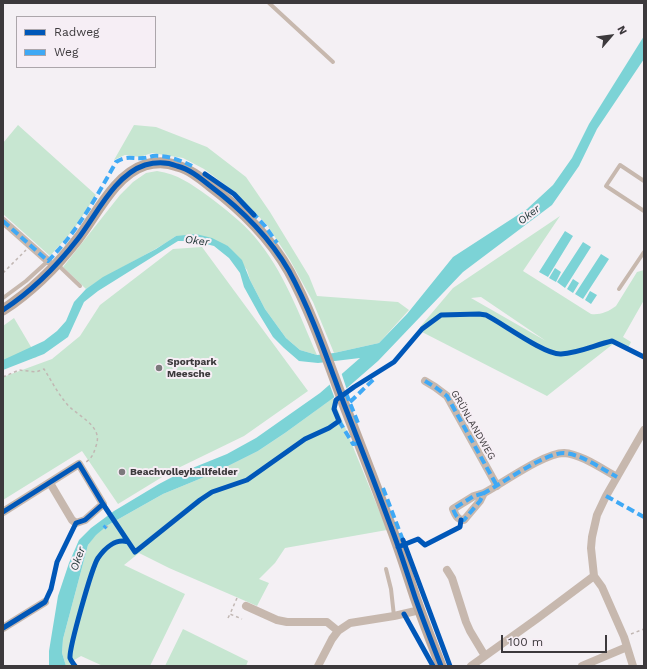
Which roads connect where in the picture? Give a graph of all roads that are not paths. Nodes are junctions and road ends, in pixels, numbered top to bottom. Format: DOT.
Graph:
graph roads {
  1 [pos="269,3"];
  2 [pos="333,62"];
  3 [pos="644,181"];
  4 [pos="644,211"];
  5 [pos="3,221"];
  6 [pos="644,252"];
  7 [pos="639,261"];
  8 [pos="52,263"];
  9 [pos="644,264"];
  10 [pos="80,286"];
  11 [pos="619,289"];
  12 [pos="3,298"];
  13 [pos="3,310"];
  14 [pos="425,381"];
  15 [pos="644,430"];
  16 [pos="617,477"];
  17 [pos="50,483"];
  18 [pos="497,486"];
  19 [pos="484,493"];
  20 [pos="3,512"];
  21 [pos="386,569"];
  22 [pos="447,570"];
  23 [pos="594,576"];
  24 [pos="46,602"];
  25 [pos="246,606"];
  26 [pos="420,610"];
  27 [pos="394,616"];
  28 [pos="3,628"];
  29 [pos="338,631"];
  30 [pos="627,647"];
  31 [pos="486,656"];
  32 [pos="318,666"];
  33 [pos="441,666"];
  34 [pos="471,666"];
  35 [pos="582,666"];
  36 [pos="634,666"];
  1 -- 2 [label="lane"];
  3 -- 4 [label="lane"];
  5 -- 8 [label="street"];
  6 -- 7 [label="lane"];
  7 -- 9 [label="lane"];
  7 -- 11 [label="lane"];
  8 -- 10 [label="lane"];
  8 -- 12 [label="lane"];
  8 -- 13 [label="main road"];
  8 -- 26 [label="main road"];
  14 -- 18 [label="street, GRÜNLANDWEG"];
  15 -- 16 [label="street"];
  16 -- 18 [label="street"];
  16 -- 23 [label="street"];
  17 -- 17 [label="street"];
  17 -- 20 [label="street"];
  18 -- 19 [label="street"];
  19 -- 19 [label="street"];
  21 -- 27 [label="lane"];
  22 -- 31 [label="street"];
  23 -- 30 [label="street"];
  23 -- 31 [label="street"];
  24 -- 28 [label="street"];
  25 -- 29 [label="street"];
  26 -- 27 [label="street"];
  26 -- 33 [label="main road"];
  27 -- 29 [label="street"];
  29 -- 32 [label="street"];
  30 -- 35 [label="street"];
  30 -- 36 [label="street"];
  31 -- 34 [label="street"];
}
